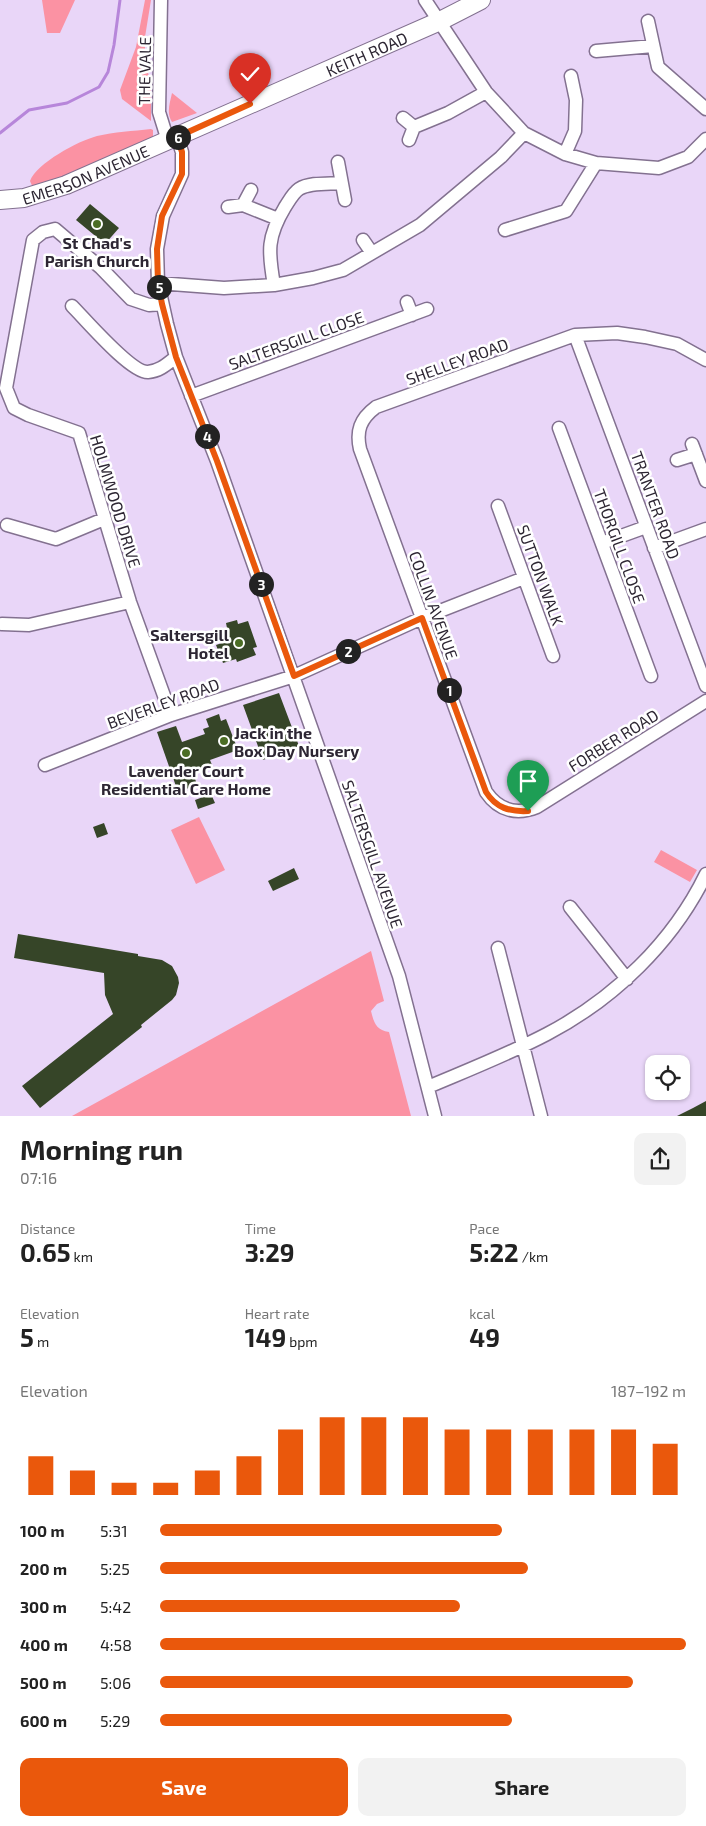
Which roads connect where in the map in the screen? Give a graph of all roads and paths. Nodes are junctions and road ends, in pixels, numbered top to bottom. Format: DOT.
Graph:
graph roads {
  1 [pos="161,0"];
  2 [pos="425,0"];
  3 [pos="481,0"];
  4 [pos="440,21"];
  5 [pos="648,21"];
  6 [pos="653,46"];
  7 [pos="596,51"];
  8 [pos="571,76"];
  9 [pos="486,92"];
  10 [pos="250,104"];
  11 [pos="706,109"];
  12 [pos="403,118"];
  13 [pos="414,127"];
  14 [pos="524,133"];
  15 [pos="706,138"];
  16 [pos="173,139"];
  17 [pos="409,140"];
  18 [pos="566,154"];
  19 [pos="338,162"];
  20 [pos="596,163"];
  21 [pos="341,183"];
  22 [pos="251,190"];
  23 [pos="0,200"];
  24 [pos="345,200"];
  25 [pos="243,205"];
  26 [pos="228,207"];
  27 [pos="278,220"];
  28 [pos="505,230"];
  29 [pos="364,240"];
  30 [pos="372,253"];
  31 [pos="158,283"];
  32 [pos="274,284"];
  33 [pos="407,302"];
  34 [pos="162,304"];
  35 [pos="72,306"];
  36 [pos="427,309"];
  37 [pos="412,315"];
  38 [pos="575,335"];
  39 [pos="176,357"];
  40 [pos="706,360"];
  41 [pos="191,396"];
  42 [pos="359,428"];
  43 [pos="559,428"];
  44 [pos="677,460"];
  45 [pos="706,482"];
  46 [pos="498,506"];
  47 [pos="104,519"];
  48 [pos="7,525"];
  49 [pos="646,527"];
  50 [pos="706,529"];
  51 [pos="602,543"];
  52 [pos="654,548"];
  53 [pos="524,578"];
  54 [pos="130,602"];
  55 [pos="422,618"];
  56 [pos="2,624"];
  57 [pos="553,656"];
  58 [pos="294,676"];
  59 [pos="651,676"];
  60 [pos="706,686"];
  61 [pos="706,701"];
  62 [pos="172,715"];
  63 [pos="45,765"];
  64 [pos="486,792"];
  65 [pos="705,879"];
  66 [pos="570,907"];
  67 [pos="498,948"];
  68 [pos="627,978"];
  69 [pos="523,1046"];
  70 [pos="428,1087"];
  71 [pos="436,1116"];
  72 [pos="542,1116"];
  1 -- 16 [label="street, THE VALE"];
  2 -- 4 [label="street"];
  3 -- 4 [label="street, KEITH ROAD"];
  4 -- 9 [label="street"];
  4 -- 10 [label="street, KEITH ROAD"];
  5 -- 6 [label="street"];
  6 -- 7 [label="street"];
  6 -- 11 [label="street"];
  8 -- 18 [label="street"];
  9 -- 13 [label="street"];
  9 -- 14 [label="street"];
  10 -- 16 [label="street, EMERSON AVENUE"];
  12 -- 13 [label="street"];
  13 -- 17 [label="street"];
  14 -- 18 [label="street"];
  14 -- 30 [label="street"];
  15 -- 20 [label="street"];
  16 -- 23 [label="street, EMERSON AVENUE"];
  16 -- 31 [label="street, THE VALE"];
  18 -- 20 [label="street"];
  19 -- 21 [label="street"];
  20 -- 28 [label="street"];
  21 -- 24 [label="street"];
  21 -- 27 [label="street"];
  22 -- 25 [label="street"];
  25 -- 26 [label="street"];
  25 -- 27 [label="street"];
  27 -- 32 [label="street"];
  29 -- 30 [label="street"];
  30 -- 32 [label="street"];
  31 -- 32 [label="street"];
  31 -- 34 [label="street, SALTERSGILL AVENUE"];
  33 -- 37 [label="street"];
  34 -- 39 [label="street, SALTERSGILL AVENUE"];
  34 -- 47 [label="street, HOLMWOOD DRIVE"];
  35 -- 39 [label="street"];
  36 -- 37 [label="street, SALTERSGILL CLOSE"];
  37 -- 41 [label="street, SALTERSGILL CLOSE"];
  38 -- 40 [label="street, SHELLEY ROAD"];
  38 -- 42 [label="street, SHELLEY ROAD"];
  38 -- 49 [label="street, TRANTER ROAD"];
  39 -- 41 [label="street, SALTERSGILL AVENUE"];
  41 -- 58 [label="street, SALTERSGILL AVENUE"];
  42 -- 55 [label="street, COLLIN AVENUE"];
  43 -- 51 [label="street, THORGILL CLOSE"];
  44 -- 45 [label="street"];
  46 -- 53 [label="street, SUTTON WALK"];
  47 -- 48 [label="street"];
  47 -- 54 [label="street, HOLMWOOD DRIVE"];
  49 -- 51 [label="street"];
  49 -- 52 [label="street, TRANTER ROAD"];
  50 -- 52 [label="street"];
  51 -- 59 [label="street, THORGILL CLOSE"];
  52 -- 60 [label="street, TRANTER ROAD"];
  53 -- 55 [label="street, BEVERLEY ROAD"];
  53 -- 57 [label="street, SUTTON WALK"];
  54 -- 56 [label="street"];
  54 -- 62 [label="street, HOLMWOOD DRIVE"];
  55 -- 58 [label="street, BEVERLEY ROAD"];
  55 -- 64 [label="street, COLLIN AVENUE"];
  58 -- 62 [label="street, BEVERLEY ROAD"];
  58 -- 70 [label="street, SALTERSGILL AVENUE"];
  61 -- 64 [label="street, FORBER ROAD"];
  62 -- 63 [label="street, BEVERLEY ROAD"];
  65 -- 68 [label="street"];
  66 -- 68 [label="street"];
  67 -- 69 [label="street"];
  68 -- 69 [label="street"];
  69 -- 70 [label="street"];
  69 -- 72 [label="street"];
  70 -- 71 [label="street, SALTERSGILL AVENUE"];
}
